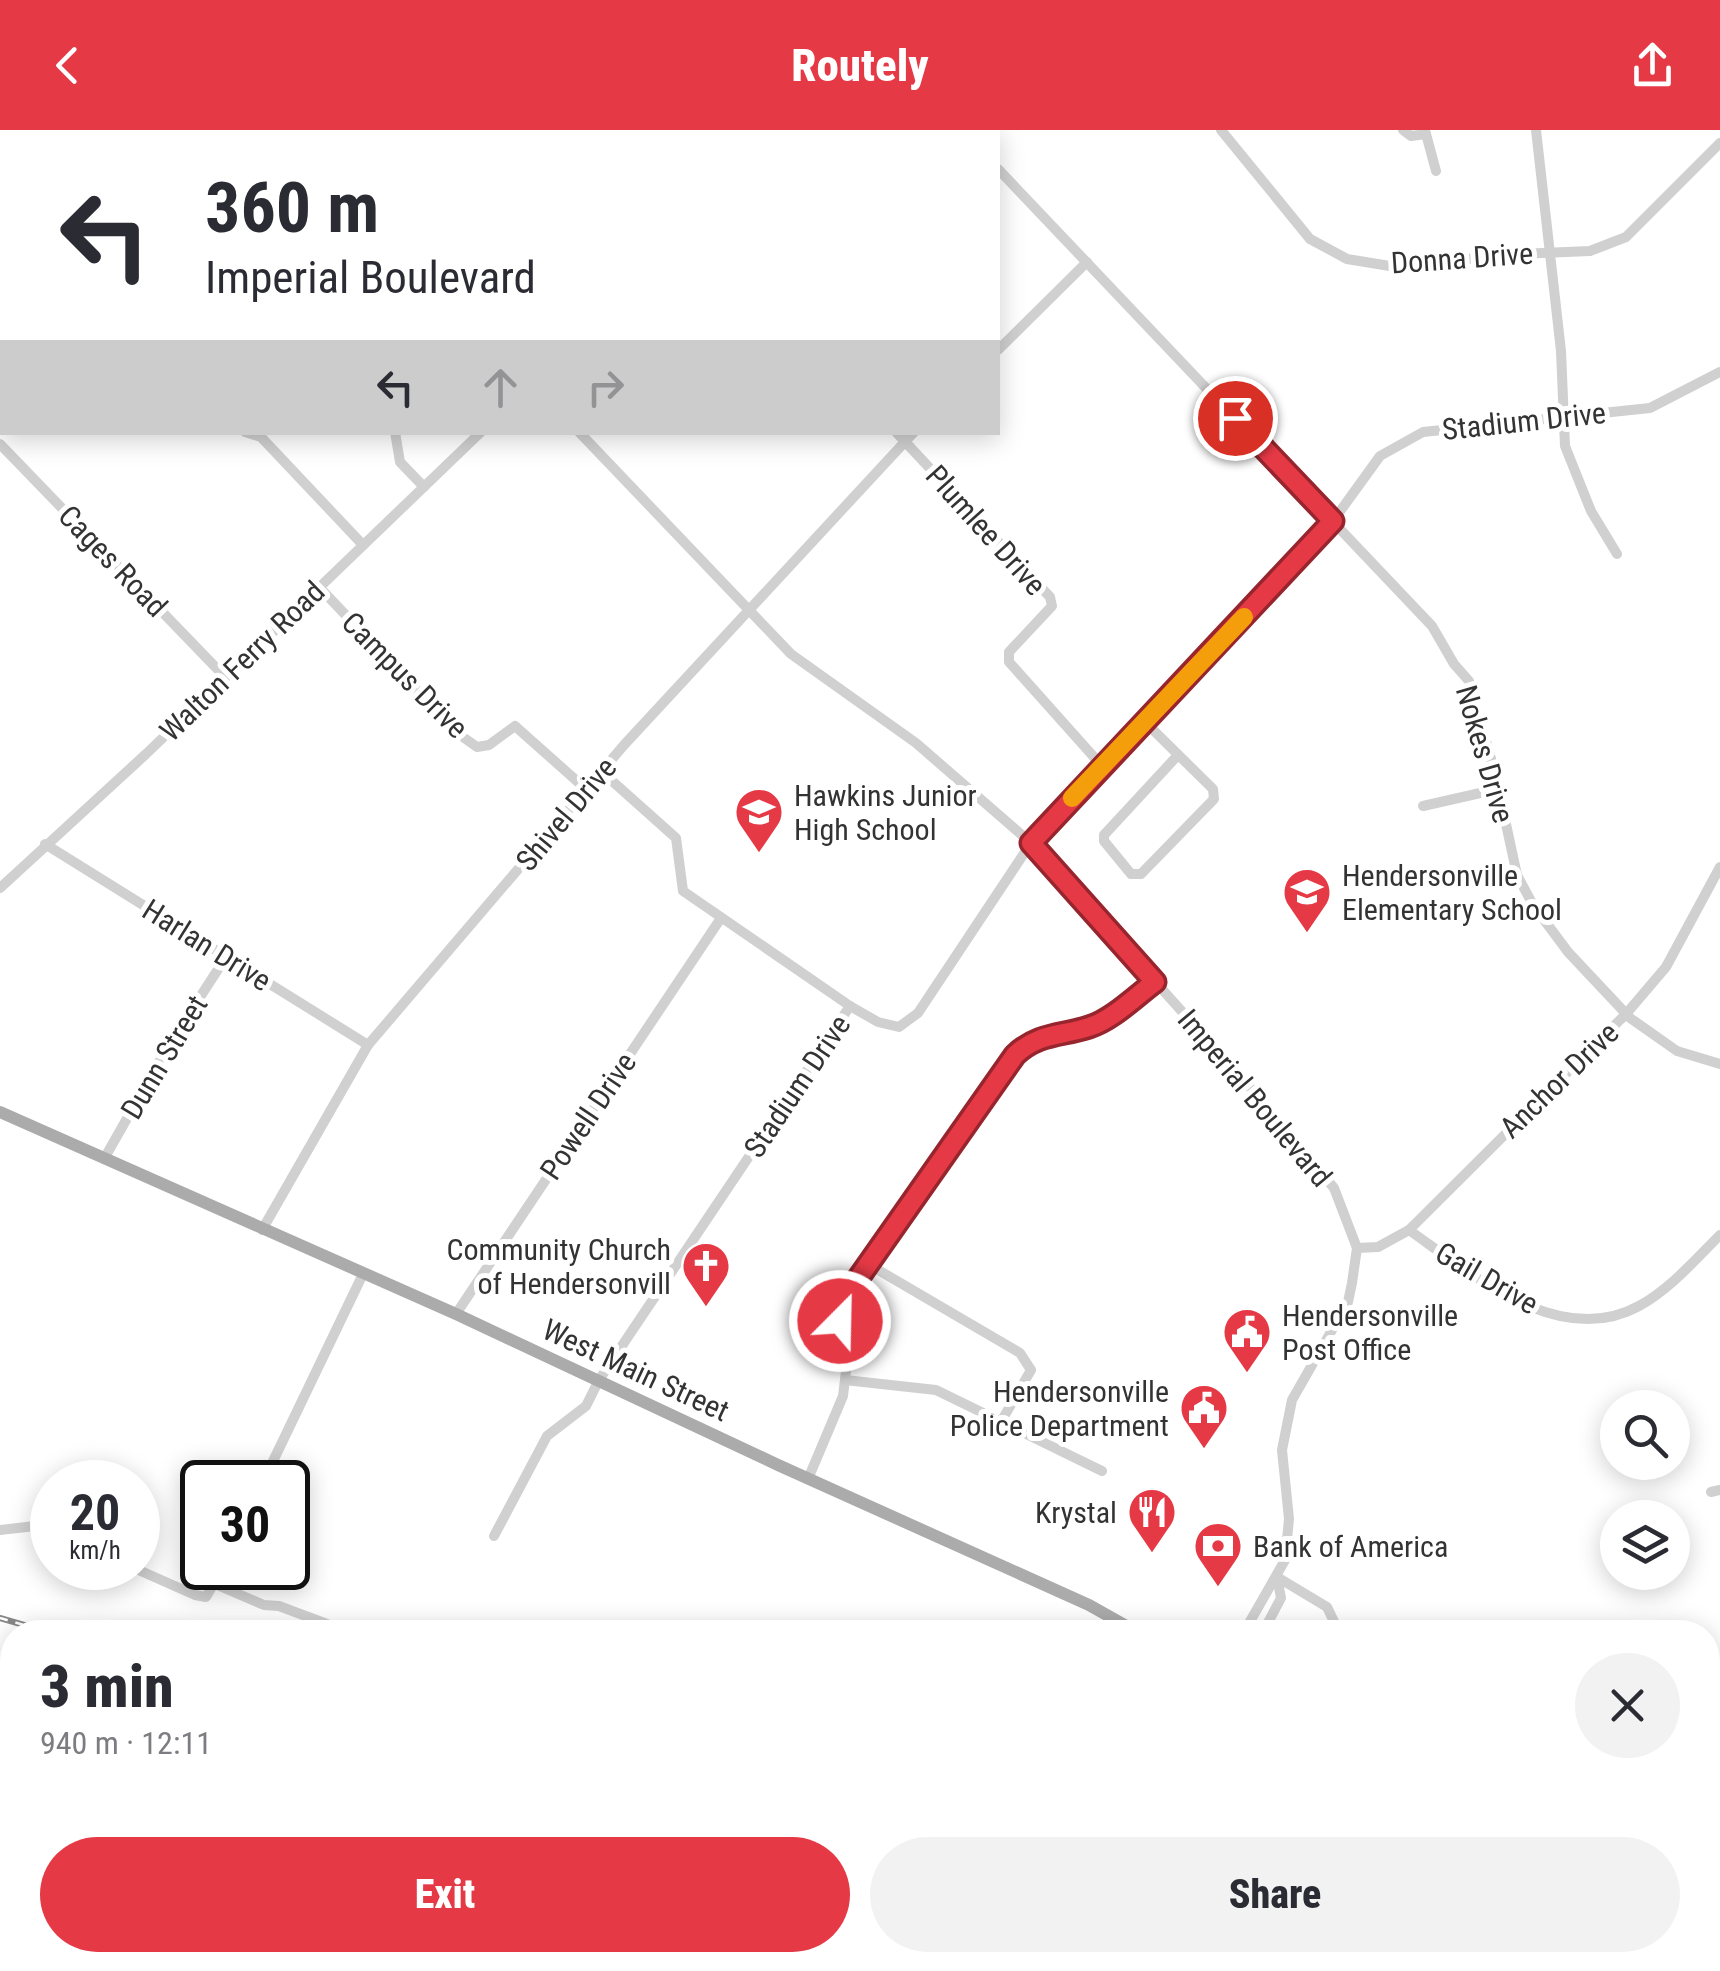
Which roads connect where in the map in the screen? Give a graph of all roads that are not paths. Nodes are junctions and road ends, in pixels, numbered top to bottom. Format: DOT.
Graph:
graph roads {
  1 [pos="1221,130"];
  2 [pos="1403,130"];
  3 [pos="1536,130"];
  4 [pos="1426,132"];
  5 [pos="1720,143"];
  6 [pos="1000,171"];
  7 [pos="1436,171"];
  8 [pos="1550,252"];
  9 [pos="1087,262"];
  10 [pos="1000,348"];
  11 [pos="1720,372"];
  12 [pos="1562,417"];
  13 [pos="254,435"];
  14 [pos="396,435"];
  15 [pos="478,435"];
  16 [pos="582,435"];
  17 [pos="905,435"];
  18 [pos="0,444"];
  19 [pos="424,487"];
  20 [pos="1333,521"];
  21 [pos="363,544"];
  22 [pos="1617,554"];
  23 [pos="319,587"];
  24 [pos="750,612"];
  25 [pos="226,676"];
  26 [pos="1145,722"];
  27 [pos="1178,755"];
  28 [pos="1102,766"];
  29 [pos="602,772"];
  30 [pos="1498,789"];
  31 [pos="587,790"];
  32 [pos="1423,806"];
  33 [pos="1031,843"];
  34 [pos="45,844"];
  35 [pos="1720,867"];
  36 [pos="0,888"];
  37 [pos="720,918"];
  38 [pos="226,957"];
  39 [pos="1155,982"];
  40 [pos="850,1006"];
  41 [pos="1626,1014"];
  42 [pos="368,1045"];
  43 [pos="1720,1064"];
  44 [pos="0,1112"];
  45 [pos="104,1158"];
  46 [pos="262,1230"];
  47 [pos="1408,1230"];
  48 [pos="1720,1235"];
  49 [pos="1357,1248"];
  50 [pos="868,1264"];
  51 [pos="362,1274"];
  52 [pos="456,1314"];
  53 [pos="599,1380"];
  54 [pos="845,1380"];
  55 [pos="1002,1420"];
  56 [pos="274,1460"];
  57 [pos="1102,1471"];
  58 [pos="808,1479"];
  59 [pos="30,1526"];
  60 [pos="0,1530"];
  61 [pos="494,1536"];
  62 [pos="1277,1577"];
  63 [pos="184,1590"];
  64 [pos="211,1590"];
  65 [pos="230,1590"];
  66 [pos="316,1620"];
  67 [pos="1116,1620"];
  68 [pos="1250,1620"];
  69 [pos="1269,1620"];
  70 [pos="1333,1620"];
  1 -- 8 [label="street, Donna Drive"];
  2 -- 4 [label="street"];
  3 -- 8 [label="street"];
  4 -- 7 [label="street"];
  5 -- 8 [label="street, Donna Drive"];
  6 -- 9 [label="street, Nokes Drive"];
  8 -- 12 [label="street"];
  9 -- 10 [label="street"];
  9 -- 20 [label="street, Nokes Drive"];
  11 -- 12 [label="street, Stadium Drive"];
  12 -- 20 [label="street, Stadium Drive"];
  12 -- 22 [label="street"];
  13 -- 21 [label="street"];
  14 -- 19 [label="street"];
  15 -- 19 [label="street, Walton Ferry Road"];
  16 -- 24 [label="street, Imperial Boulevard"];
  17 -- 24 [label="street, Shivel Drive"];
  17 -- 28 [label="street, Plumlee Drive"];
  18 -- 25 [label="street, Cages Road"];
  19 -- 21 [label="street, Walton Ferry Road"];
  20 -- 26 [label="street, Stadium Drive"];
  20 -- 30 [label="street, Nokes Drive"];
  21 -- 23 [label="street, Walton Ferry Road"];
  23 -- 25 [label="street, Walton Ferry Road"];
  23 -- 31 [label="street, Campus Drive"];
  24 -- 29 [label="street, Shivel Drive"];
  24 -- 33 [label="street, Imperial Boulevard"];
  25 -- 34 [label="street, Walton Ferry Road"];
  26 -- 27 [label="street"];
  26 -- 28 [label="street, Stadium Drive"];
  27 -- 27 [label="street"];
  28 -- 33 [label="street, Stadium Drive"];
  29 -- 31 [label="street, Shivel Drive"];
  29 -- 37 [label="street"];
  30 -- 32 [label="street"];
  30 -- 41 [label="street, Nokes Drive"];
  31 -- 42 [label="street, Shivel Drive"];
  33 -- 39 [label="street, Imperial Boulevard"];
  33 -- 40 [label="street, Stadium Drive"];
  34 -- 36 [label="street, Walton Ferry Road"];
  34 -- 38 [label="street, Harlan Drive"];
  35 -- 41 [label="street, Anchor Drive"];
  37 -- 40 [label="street"];
  37 -- 52 [label="street, Powell Drive"];
  38 -- 42 [label="street, Harlan Drive"];
  38 -- 45 [label="street, Dunn Street"];
  39 -- 49 [label="street, Imperial Boulevard"];
  39 -- 50 [label="street"];
  40 -- 53 [label="street, Stadium Drive"];
  41 -- 43 [label="street, Nokes Drive"];
  41 -- 47 [label="street, Anchor Drive"];
  42 -- 46 [label="street, Shivel Drive"];
  44 -- 45 [label="main road, West Main Street"];
  45 -- 46 [label="main road, West Main Street"];
  46 -- 51 [label="main road, West Main Street"];
  47 -- 48 [label="street, Gail Drive"];
  47 -- 49 [label="street, Anchor Drive"];
  49 -- 62 [label="street"];
  50 -- 54 [label="street"];
  50 -- 55 [label="street"];
  51 -- 52 [label="main road, West Main Street"];
  51 -- 56 [label="street"];
  52 -- 53 [label="main road, West Main Street"];
  53 -- 58 [label="main road, West Main Street"];
  53 -- 61 [label="street, Stadium Drive"];
  54 -- 55 [label="street"];
  54 -- 58 [label="street"];
  55 -- 57 [label="street"];
  58 -- 67 [label="main road, West Main Street"];
  59 -- 60 [label="street"];
  62 -- 68 [label="street"];
  62 -- 69 [label="street"];
  62 -- 70 [label="street"];
  63 -- 64 [label="street"];
  65 -- 66 [label="street"];
}
